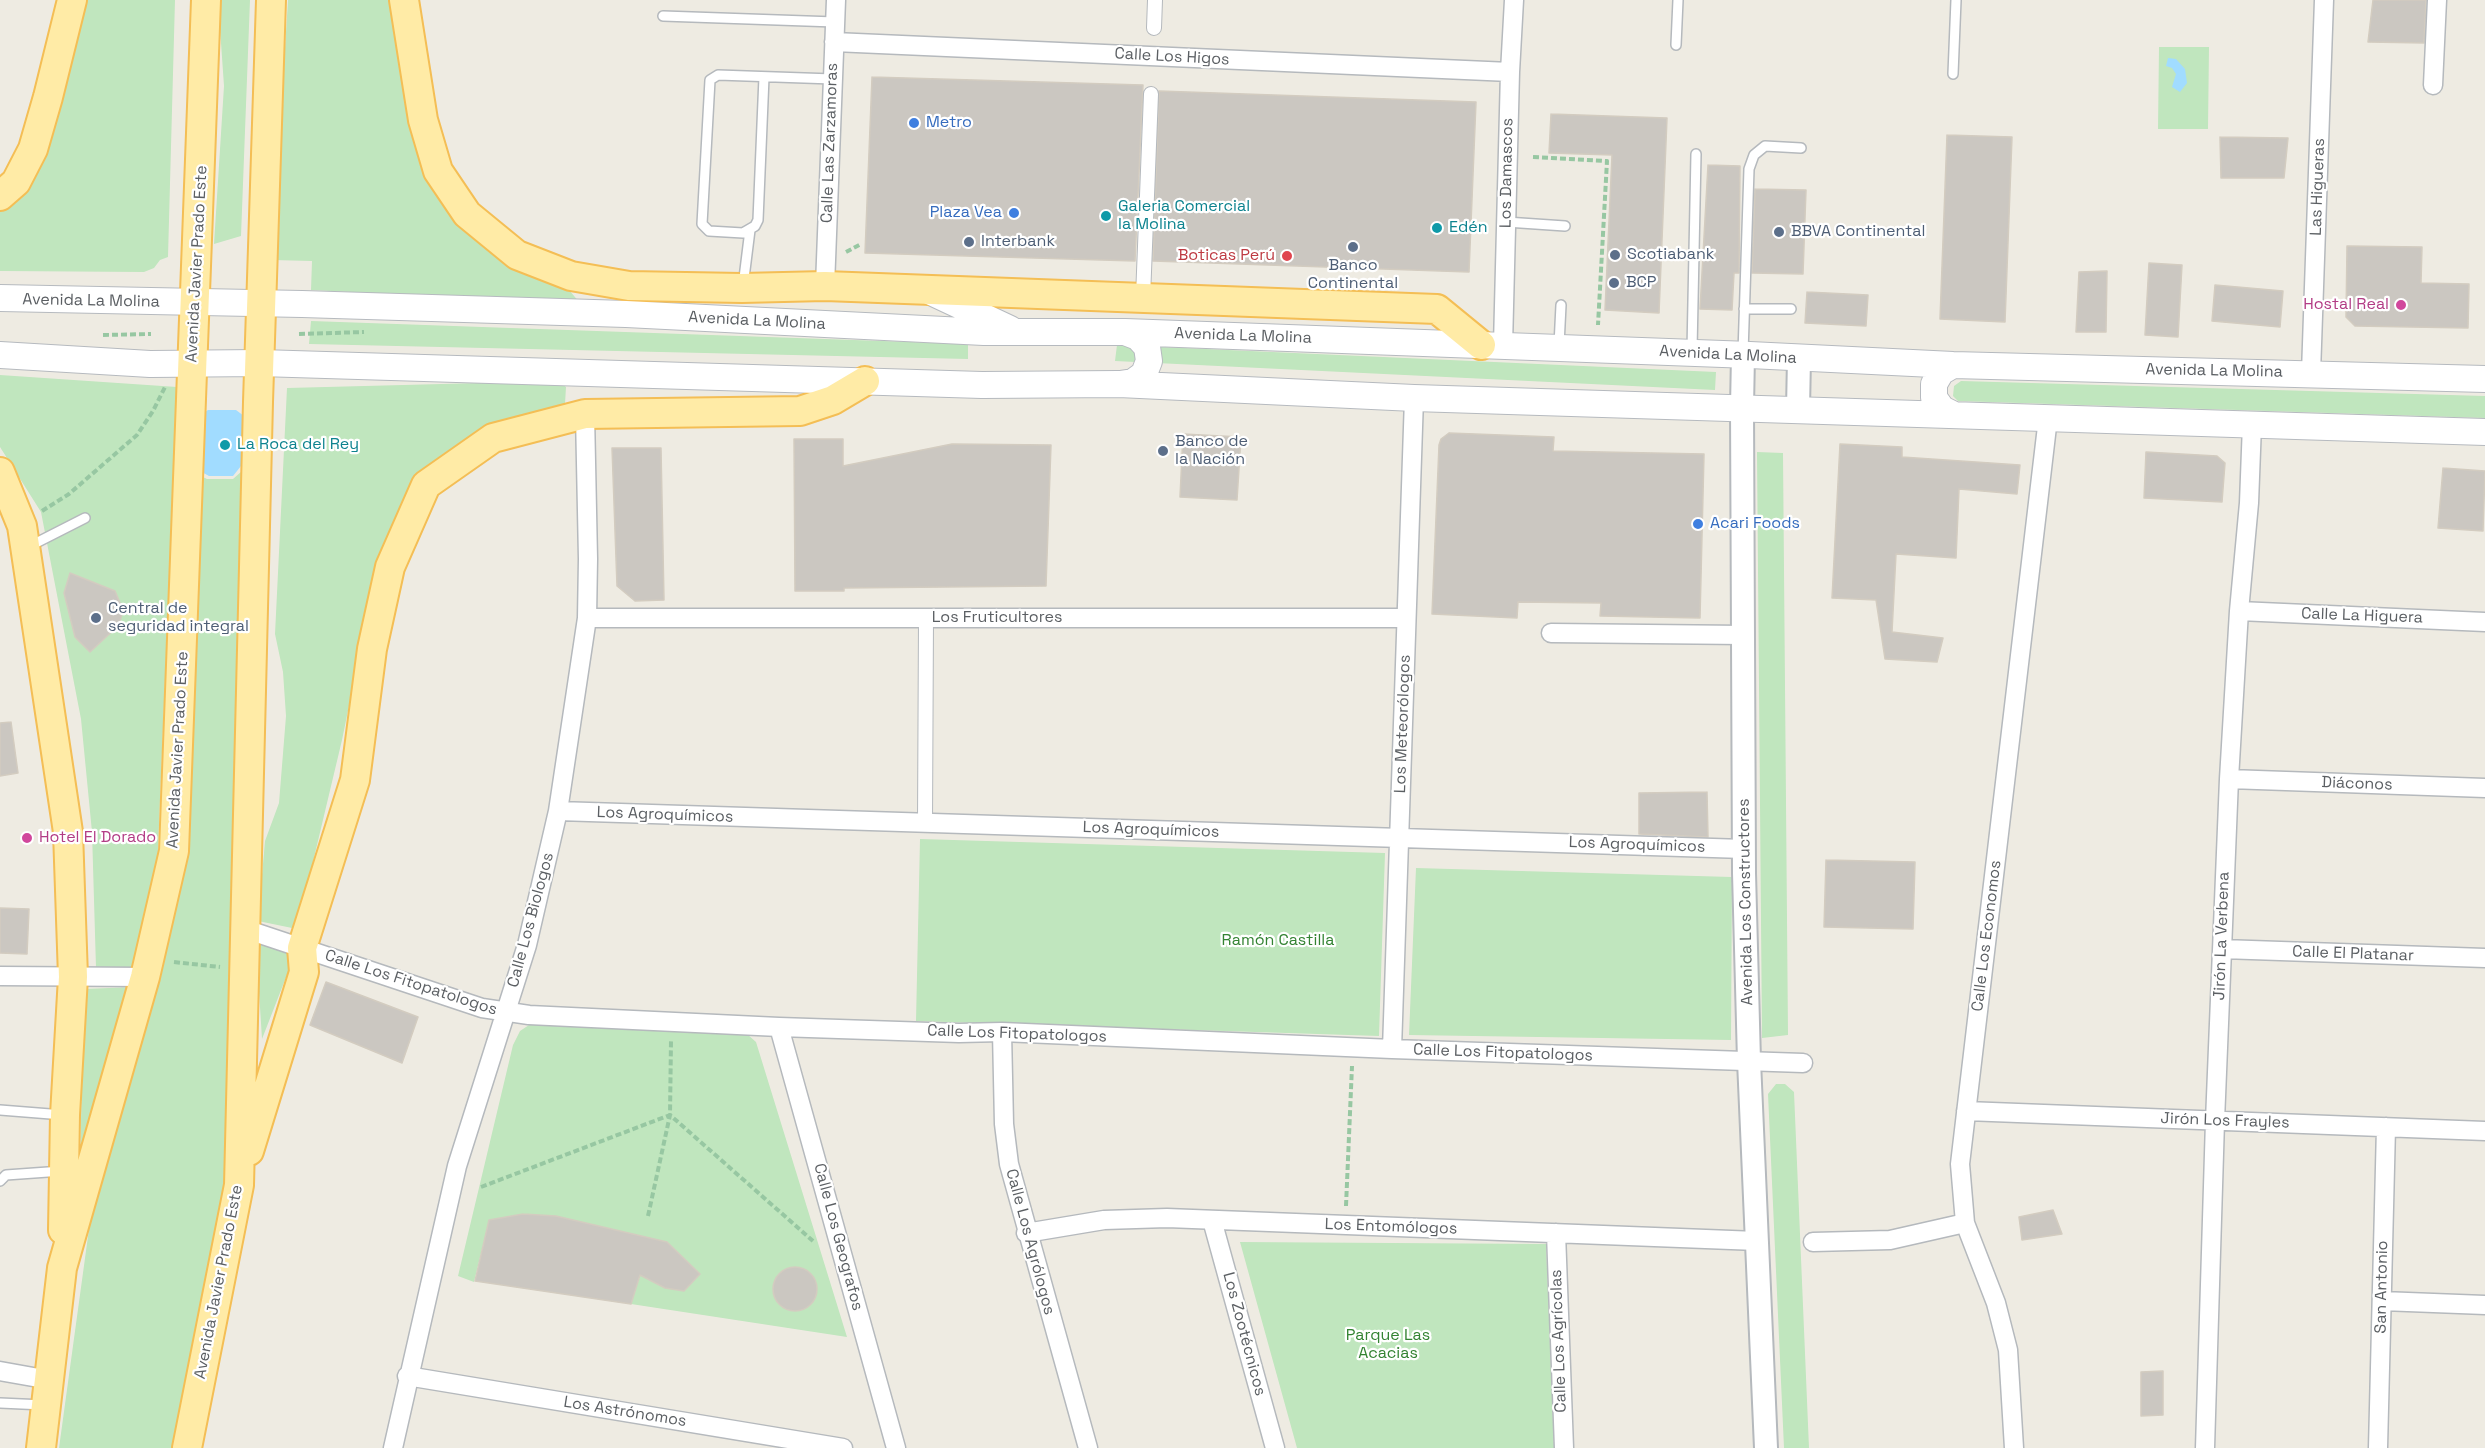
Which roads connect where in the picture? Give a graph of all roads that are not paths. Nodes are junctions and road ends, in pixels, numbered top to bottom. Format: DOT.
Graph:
graph roads {
  1 [pos="72,0"];
  2 [pos="206,0"];
  3 [pos="272,0"];
  4 [pos="404,0"];
  5 [pos="836,0"];
  6 [pos="1155,0"];
  7 [pos="1514,0"];
  8 [pos="1678,0"];
  9 [pos="1956,0"];
  10 [pos="2324,0"];
  11 [pos="2437,0"];
  12 [pos="663,16"];
  13 [pos="835,22"];
  14 [pos="1154,28"];
  15 [pos="834,42"];
  16 [pos="1676,45"];
  17 [pos="1510,72"];
  18 [pos="1953,74"];
  19 [pos="764,77"];
  20 [pos="833,79"];
  21 [pos="2433,85"];
  22 [pos="1151,94"];
  23 [pos="1801,148"];
  24 [pos="1696,154"];
  25 [pos="0,196"];
  26 [pos="1506,222"];
  27 [pos="1565,226"];
  28 [pos="750,230"];
  29 [pos="825,286"];
  30 [pos="742,288"];
  31 [pos="924,289"];
  32 [pos="1143,297"];
  33 [pos="0,298"];
  34 [pos="196,302"];
  35 [pos="262,304"];
  36 [pos="1561,305"];
  37 [pos="1744,309"];
  38 [pos="1791,309"];
  39 [pos="740,320"];
  40 [pos="1016,332"];
  41 [pos="1125,332"];
  42 [pos="1492,345"];
  43 [pos="1559,348"];
  44 [pos="1692,353"];
  45 [pos="0,355"];
  46 [pos="1743,355"];
  47 [pos="1799,358"];
  48 [pos="260,363"];
  49 [pos="192,364"];
  50 [pos="1953,365"];
  51 [pos="2311,373"];
  52 [pos="2485,379"];
  53 [pos="865,381"];
  54 [pos="1119,384"];
  55 [pos="1414,398"];
  56 [pos="1742,407"];
  57 [pos="1798,409"];
  58 [pos="585,414"];
  59 [pos="1954,415"];
  60 [pos="2048,418"];
  61 [pos="2252,424"];
  62 [pos="2485,432"];
  63 [pos="0,472"];
  64 [pos="85,518"];
  65 [pos="24,537"];
  66 [pos="2240,611"];
  67 [pos="587,618"];
  68 [pos="926,618"];
  69 [pos="1407,618"];
  70 [pos="2485,622"];
  71 [pos="1551,633"];
  72 [pos="1744,635"];
  73 [pos="2229,779"];
  74 [pos="2485,788"];
  75 [pos="558,811"];
  76 [pos="925,823"];
  77 [pos="1399,838"];
  78 [pos="1744,849"];
  79 [pos="245,928"];
  80 [pos="302,948"];
  81 [pos="2222,950"];
  82 [pos="2485,958"];
  83 [pos="0,975"];
  84 [pos="73,977"];
  85 [pos="145,977"];
  86 [pos="505,1013"];
  87 [pos="779,1027"];
  88 [pos="1002,1032"];
  89 [pos="1392,1049"];
  90 [pos="1749,1061"];
  91 [pos="1803,1063"];
  92 [pos="0,1110"];
  93 [pos="1966,1111"];
  94 [pos="65,1115"];
  95 [pos="2215,1121"];
  96 [pos="2386,1127"];
  97 [pos="2485,1131"];
  98 [pos="64,1170"];
  99 [pos="0,1181"];
  100 [pos="239,1185"];
  101 [pos="1212,1220"];
  102 [pos="1965,1223"];
  103 [pos="1026,1233"];
  104 [pos="1556,1233"];
  105 [pos="1757,1241"];
  106 [pos="1813,1242"];
  107 [pos="62,1268"];
  108 [pos="2382,1301"];
  109 [pos="2485,1305"];
  110 [pos="0,1371"];
  111 [pos="408,1376"];
  112 [pos="48,1392"];
  113 [pos="0,1403"];
  114 [pos="41,1448"];
  115 [pos="187,1448"];
  116 [pos="393,1448"];
  117 [pos="843,1448"];
  118 [pos="896,1448"];
  119 [pos="1088,1448"];
  120 [pos="1275,1448"];
  121 [pos="1564,1448"];
  122 [pos="1766,1448"];
  123 [pos="2014,1448"];
  124 [pos="2205,1448"];
  125 [pos="2378,1448"];
  1 -- 25 [label="main road"];
  2 -- 34 [label="main road, Avenida Javier Prado Este"];
  3 -- 35 [label="main road, Avenida Javier Prado Este"];
  4 -- 30 [label="main road"];
  5 -- 13 [label="street, Calle Las Zarzamoras"];
  6 -- 14 [label="street"];
  7 -- 17 [label="street, Los Damascos"];
  8 -- 16 [label="lane"];
  9 -- 18 [label="lane"];
  10 -- 51 [label="street, Las Higueras"];
  11 -- 21 [label="street"];
  12 -- 13 [label="lane"];
  13 -- 15 [label="street, Calle Las Zarzamoras"];
  15 -- 17 [label="street, Calle Los Higos"];
  15 -- 20 [label="street, Calle Las Zarzamoras"];
  17 -- 26 [label="street, Los Damascos"];
  19 -- 20 [label="lane"];
  19 -- 28 [label="lane"];
  19 -- 28 [label="lane"];
  20 -- 29 [label="street, Calle Las Zarzamoras"];
  22 -- 32 [label="street"];
  23 -- 37 [label="lane"];
  24 -- 44 [label="lane"];
  26 -- 27 [label="lane"];
  26 -- 42 [label="street, Los Damascos"];
  28 -- 30 [label="lane"];
  29 -- 30 [label="main road"];
  29 -- 31 [label="main road"];
  30 -- 39 [label="main road"];
  31 -- 32 [label="main road"];
  31 -- 40 [label="main road"];
  32 -- 42 [label="main road"];
  33 -- 34 [label="main road, Avenida La Molina"];
  34 -- 35 [label="main road, Avenida La Molina"];
  34 -- 49 [label="main road, Avenida Javier Prado Este"];
  35 -- 39 [label="main road, Avenida La Molina"];
  35 -- 48 [label="main road, Avenida Javier Prado Este"];
  36 -- 43 [label="lane"];
  37 -- 38 [label="lane"];
  37 -- 46 [label="lane"];
  39 -- 40 [label="main road, Avenida La Molina"];
  40 -- 41 [label="main road, Avenida La Molina"];
  41 -- 42 [label="main road, Avenida La Molina"];
  41 -- 54 [label="main road"];
  42 -- 43 [label="main road, Avenida La Molina"];
  43 -- 44 [label="main road, Avenida La Molina"];
  44 -- 46 [label="main road, Avenida La Molina"];
  45 -- 49 [label="main road"];
  46 -- 47 [label="main road, Avenida La Molina"];
  46 -- 56 [label="street, Avenida Los Constructores"];
  47 -- 50 [label="main road, Avenida La Molina"];
  47 -- 57 [label="street"];
  48 -- 49 [label="main road"];
  48 -- 53 [label="main road"];
  48 -- 79 [label="main road, Avenida Javier Prado Este"];
  49 -- 85 [label="main road, Avenida Javier Prado Este"];
  50 -- 51 [label="main road, Avenida La Molina"];
  50 -- 59 [label="main road"];
  51 -- 52 [label="main road, Avenida La Molina"];
  53 -- 54 [label="main road"];
  53 -- 58 [label="main road"];
  54 -- 55 [label="main road"];
  55 -- 56 [label="main road"];
  55 -- 69 [label="street, Los Meteorólogos"];
  56 -- 57 [label="main road"];
  56 -- 72 [label="street, Avenida Los Constructores"];
  57 -- 59 [label="main road"];
  58 -- 67 [label="street, Calle Los Biologos"];
  58 -- 80 [label="main road"];
  59 -- 60 [label="main road"];
  60 -- 61 [label="main road"];
  60 -- 93 [label="street, Calle Los Economos"];
  61 -- 62 [label="main road"];
  61 -- 66 [label="street, Jirón La Verbena"];
  63 -- 65 [label="main road"];
  64 -- 65 [label="lane"];
  65 -- 84 [label="main road"];
  66 -- 70 [label="street, Calle La Higuera"];
  66 -- 73 [label="street, Jirón La Verbena"];
  67 -- 68 [label="street, Los Fruticultores"];
  67 -- 75 [label="street, Calle Los Biologos"];
  68 -- 69 [label="street, Los Fruticultores"];
  68 -- 76 [label="street"];
  69 -- 77 [label="street, Los Meteorólogos"];
  71 -- 72 [label="street"];
  72 -- 78 [label="street, Avenida Los Constructores"];
  73 -- 74 [label="street, Diáconos"];
  73 -- 81 [label="street, Jirón La Verbena"];
  75 -- 76 [label="street, Los Agroquímicos"];
  75 -- 86 [label="street, Calle Los Biologos"];
  76 -- 77 [label="street, Los Agroquímicos"];
  77 -- 78 [label="street, Los Agroquímicos"];
  77 -- 89 [label="street, Los Meteorólogos"];
  78 -- 90 [label="street, Avenida Los Constructores"];
  79 -- 80 [label="street, Calle Los Fitopatologos"];
  79 -- 100 [label="main road, Avenida Javier Prado Este"];
  80 -- 86 [label="street, Calle Los Fitopatologos"];
  80 -- 100 [label="main road"];
  81 -- 82 [label="street, Calle El Platanar"];
  81 -- 95 [label="street, Jirón La Verbena"];
  83 -- 84 [label="street"];
  84 -- 85 [label="street"];
  84 -- 94 [label="main road"];
  85 -- 107 [label="main road, Avenida Javier Prado Este"];
  86 -- 87 [label="street, Calle Los Fitopatologos"];
  86 -- 111 [label="street, Calle Los Biologos"];
  87 -- 88 [label="street, Calle Los Fitopatologos"];
  87 -- 118 [label="street, Calle Los Geografos"];
  88 -- 89 [label="street, Calle Los Fitopatologos"];
  88 -- 103 [label="street, Calle Los Agrólogos"];
  89 -- 90 [label="street, Calle Los Fitopatologos"];
  90 -- 91 [label="street, Calle Los Fitopatologos"];
  90 -- 105 [label="street, Avenida Los Constructores"];
  92 -- 94 [label="lane"];
  93 -- 95 [label="street, Jirón Los Frayles"];
  93 -- 102 [label="street, Calle Los Economos"];
  94 -- 98 [label="main road"];
  95 -- 96 [label="street, Jirón Los Frayles"];
  95 -- 124 [label="street, Jirón La Verbena"];
  96 -- 97 [label="street, Jirón Los Frayles"];
  96 -- 108 [label="street, San Antonio"];
  98 -- 99 [label="lane"];
  98 -- 107 [label="main road"];
  100 -- 115 [label="main road, Avenida Javier Prado Este"];
  101 -- 103 [label="street, Los Entomólogos"];
  101 -- 104 [label="street, Los Entomólogos"];
  101 -- 120 [label="street, Los Zootécnicos"];
  102 -- 106 [label="street"];
  102 -- 123 [label="street, Calle Los Economos"];
  103 -- 119 [label="street, Calle Los Agrólogos"];
  104 -- 105 [label="street, Los Entomólogos"];
  104 -- 121 [label="street, Calle Los Agrícolas"];
  105 -- 122 [label="street, Avenida Los Constructores"];
  107 -- 112 [label="main road, Avenida Javier Prado Este"];
  108 -- 109 [label="street"];
  108 -- 125 [label="street, San Antonio"];
  110 -- 112 [label="street"];
  111 -- 116 [label="street, Calle Los Biologos"];
  111 -- 117 [label="street, Los Astrónomos"];
  112 -- 113 [label="lane"];
  112 -- 114 [label="main road, Avenida Javier Prado Este"];
}
